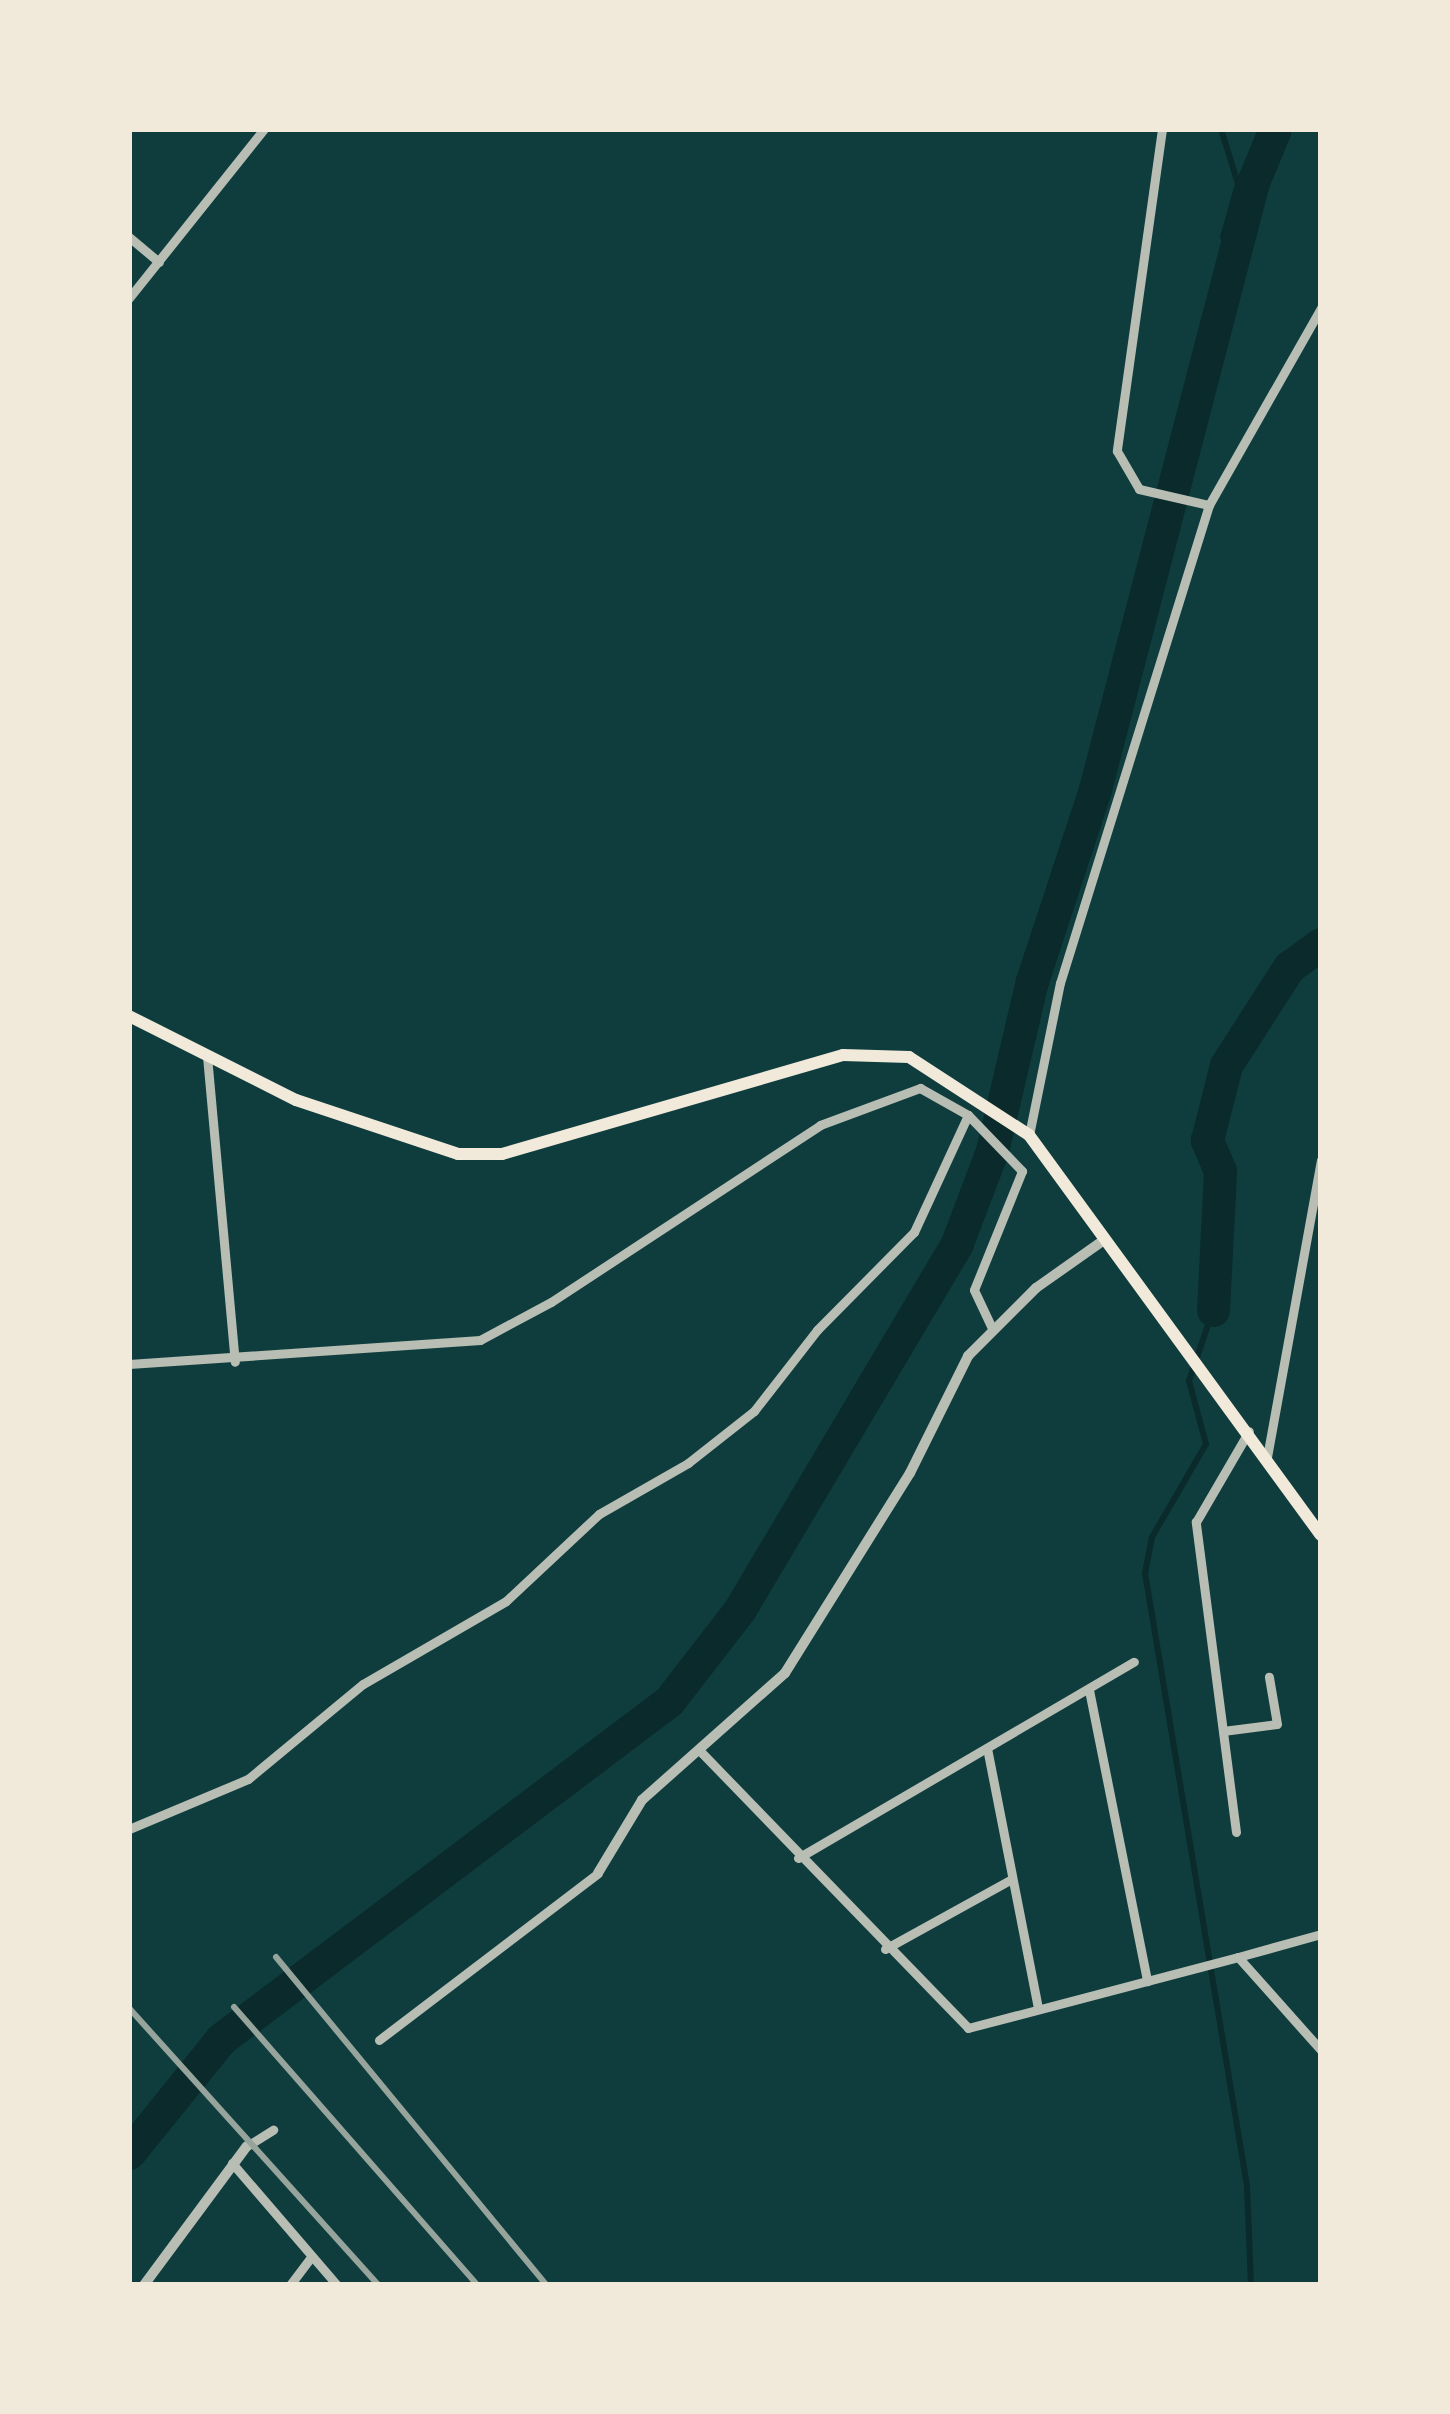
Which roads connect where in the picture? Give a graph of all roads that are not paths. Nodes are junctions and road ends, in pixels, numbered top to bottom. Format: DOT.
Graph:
graph roads {
  1 [pos="264,129"];
  2 [pos="1162,129"];
  3 [pos="129,237"];
  4 [pos="159,262"];
  5 [pos="129,298"];
  6 [pos="1321,308"];
  7 [pos="1209,505"];
  8 [pos="129,1016"];
  9 [pos="207,1057"];
  10 [pos="968,1115"];
  11 [pos="1024,1131"];
  12 [pos="1321,1160"];
  13 [pos="1319,1177"];
  14 [pos="1104,1240"];
  15 [pos="992,1328"];
  16 [pos="235,1362"];
  17 [pos="129,1364"];
  18 [pos="1249,1432"];
  19 [pos="1267,1457"];
  20 [pos="1321,1535"];
  21 [pos="1134,1662"];
  22 [pos="1269,1677"];
  23 [pos="1089,1690"];
  24 [pos="1223,1730"];
  25 [pos="986,1748"];
  26 [pos="701,1752"];
  27 [pos="129,1829"];
  28 [pos="1236,1832"];
  29 [pos="798,1858"];
  30 [pos="598,1874"];
  31 [pos="1010,1880"];
  32 [pos="1321,1934"];
  33 [pos="885,1949"];
  34 [pos="1238,1957"];
  35 [pos="1147,1981"];
  36 [pos="1038,2009"];
  37 [pos="379,2040"];
  38 [pos="1321,2050"];
  39 [pos="273,2130"];
  40 [pos="247,2146"];
  41 [pos="232,2163"];
  42 [pos="312,2256"];
  43 [pos="144,2285"];
  44 [pos="290,2285"];
  45 [pos="337,2285"];
  1 -- 4 [label="street"];
  2 -- 7 [label="street"];
  3 -- 4 [label="street"];
  4 -- 5 [label="street"];
  6 -- 7 [label="street"];
  7 -- 11 [label="street"];
  8 -- 9 [label="main road"];
  9 -- 11 [label="main road"];
  9 -- 16 [label="street"];
  10 -- 15 [label="street"];
  10 -- 16 [label="street"];
  10 -- 27 [label="street"];
  11 -- 14 [label="main road"];
  12 -- 13 [label="street"];
  13 -- 19 [label="street"];
  14 -- 15 [label="street"];
  14 -- 18 [label="main road"];
  15 -- 26 [label="street"];
  16 -- 17 [label="street"];
  18 -- 19 [label="main road"];
  18 -- 24 [label="street"];
  19 -- 20 [label="main road"];
  21 -- 23 [label="street"];
  22 -- 24 [label="street"];
  23 -- 25 [label="street"];
  23 -- 35 [label="street"];
  24 -- 28 [label="street"];
  25 -- 29 [label="street"];
  25 -- 31 [label="street"];
  26 -- 29 [label="street"];
  26 -- 30 [label="street"];
  29 -- 33 [label="street"];
  30 -- 37 [label="street"];
  31 -- 33 [label="street"];
  31 -- 36 [label="street"];
  32 -- 34 [label="street"];
  33 -- 36 [label="street"];
  34 -- 35 [label="street"];
  34 -- 38 [label="street"];
  35 -- 36 [label="street"];
  39 -- 40 [label="street"];
  40 -- 41 [label="street"];
  41 -- 42 [label="street"];
  41 -- 43 [label="street"];
  42 -- 44 [label="street"];
  42 -- 45 [label="street"];
}
